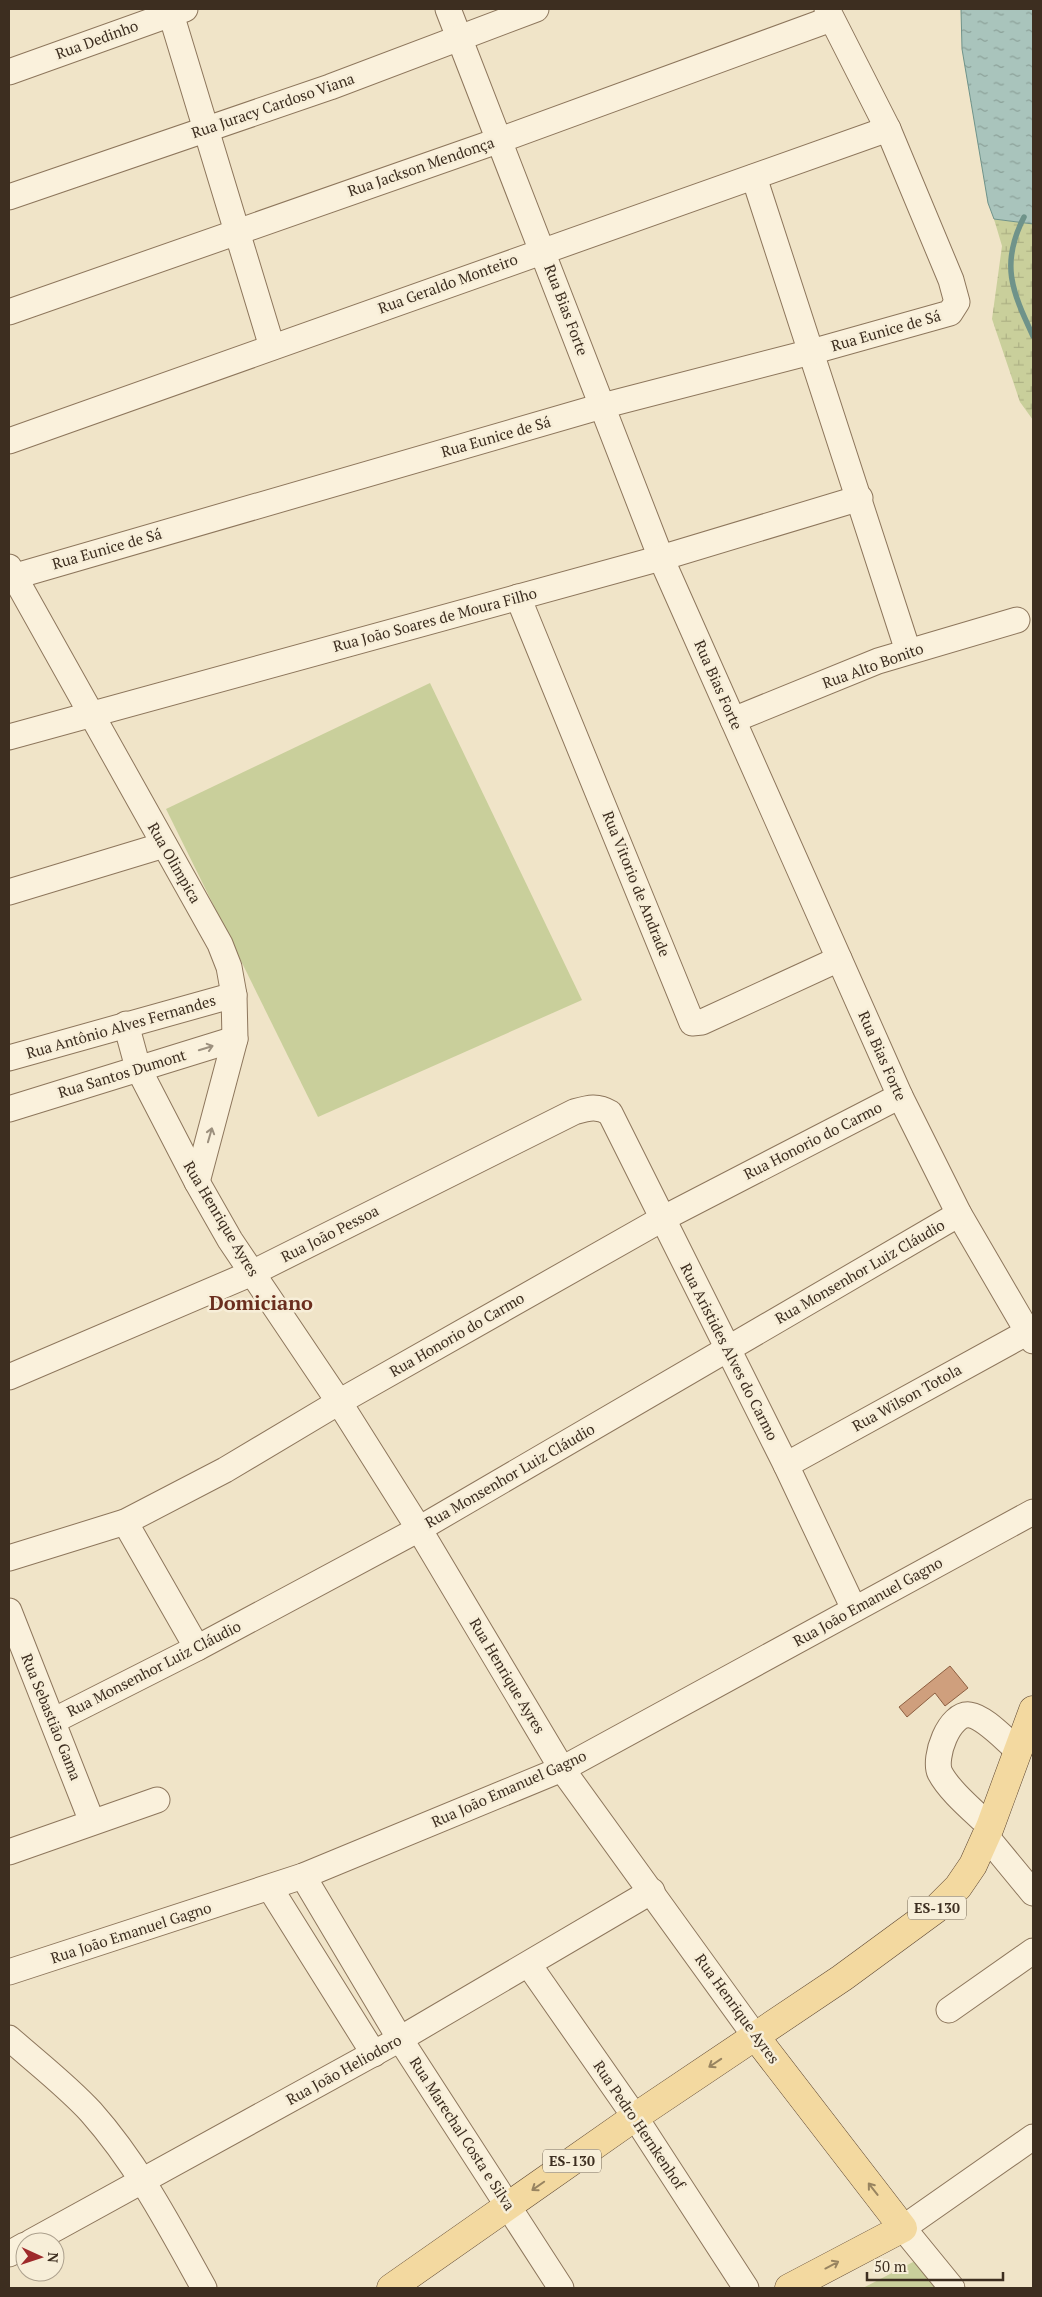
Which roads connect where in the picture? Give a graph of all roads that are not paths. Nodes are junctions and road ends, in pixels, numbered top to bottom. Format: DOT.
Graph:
graph roads {
  1 [pos="448,9"];
  2 [pos="536,9"];
  3 [pos="178,11"];
  4 [pos="829,14"];
  5 [pos="459,38"];
  6 [pos="9,72"];
  7 [pos="888,129"];
  8 [pos="205,130"];
  9 [pos="500,140"];
  10 [pos="754,177"];
  11 [pos="9,197"];
  12 [pos="237,232"];
  13 [pos="543,250"];
  14 [pos="9,312"];
  15 [pos="272,347"];
  16 [pos="811,352"];
  17 [pos="602,406"];
  18 [pos="9,441"];
  19 [pos="860,498"];
  20 [pos="661,558"];
  21 [pos="10,574"];
  22 [pos="518,597"];
  23 [pos="1017,620"];
  24 [pos="908,651"];
  25 [pos="91,715"];
  26 [pos="733,720"];
  27 [pos="9,737"];
  28 [pos="164,845"];
  29 [pos="9,892"];
  30 [pos="839,959"];
  31 [pos="234,995"];
  32 [pos="126,1024"];
  33 [pos="236,1039"];
  34 [pos="9,1058"];
  35 [pos="138,1068"];
  36 [pos="900,1096"];
  37 [pos="591,1107"];
  38 [pos="9,1109"];
  39 [pos="197,1182"];
  40 [pos="959,1214"];
  41 [pos="662,1219"];
  42 [pos="252,1272"];
  43 [pos="1030,1336"];
  44 [pos="727,1349"];
  45 [pos="9,1377"];
  46 [pos="339,1402"];
  47 [pos="786,1465"];
  48 [pos="1033,1512"];
  49 [pos="125,1522"];
  50 [pos="419,1529"];
  51 [pos="9,1558"];
  52 [pos="854,1610"];
  53 [pos="9,1611"];
  54 [pos="197,1648"];
  55 [pos="1033,1710"];
  56 [pos="53,1721"];
  57 [pos="1019,1752"];
  58 [pos="562,1769"];
  59 [pos="157,1800"];
  60 [pos="92,1822"];
  61 [pos="988,1831"];
  62 [pos="9,1852"];
  63 [pos="303,1876"];
  64 [pos="270,1888"];
  65 [pos="652,1891"];
  66 [pos="1033,1893"];
  67 [pos="1033,1951"];
  68 [pos="529,1964"];
  69 [pos="9,1972"];
  70 [pos="949,2010"];
  71 [pos="755,2036"];
  72 [pos="9,2038"];
  73 [pos="400,2039"];
  74 [pos="374,2054"];
  75 [pos="635,2117"];
  76 [pos="1033,2137"];
  77 [pos="144,2180"];
  78 [pos="508,2207"];
  79 [pos="903,2228"];
  80 [pos="49,2232"];
  81 [pos="204,2288"];
  82 [pos="391,2288"];
  83 [pos="561,2288"];
  84 [pos="746,2288"];
  85 [pos="789,2288"];
  86 [pos="952,2288"];
  1 -- 5 [label="street, Rua Bias Forte"];
  2 -- 5 [label="street, Rua Juracy Cardoso Viana"];
  3 -- 6 [label="street, Rua Dedinho"];
  3 -- 8 [label="street"];
  4 -- 7 [label="street"];
  4 -- 9 [label="street, Rua Jackson Mendonça"];
  5 -- 8 [label="street, Rua Juracy Cardoso Viana"];
  5 -- 9 [label="street, Rua Bias Forte"];
  7 -- 10 [label="street, Rua Geraldo Monteiro"];
  7 -- 16 [label="street, Rua Eunice de Sá"];
  8 -- 11 [label="street, Rua Juracy Cardoso Viana"];
  8 -- 12 [label="street"];
  9 -- 12 [label="street, Rua Jackson Mendonça"];
  9 -- 13 [label="street, Rua Bias Forte"];
  10 -- 13 [label="street, Rua Geraldo Monteiro"];
  10 -- 16 [label="street"];
  12 -- 14 [label="street, Rua Jackson Mendonça"];
  12 -- 15 [label="street"];
  13 -- 15 [label="street, Rua Geraldo Monteiro"];
  13 -- 17 [label="street, Rua Bias Forte"];
  15 -- 18 [label="street, Rua Geraldo Monteiro"];
  16 -- 17 [label="street, Rua Eunice de Sá"];
  16 -- 19 [label="street"];
  17 -- 20 [label="street, Rua Bias Forte"];
  17 -- 21 [label="street, Rua Eunice de Sá"];
  19 -- 20 [label="street, Rua João Soares de Moura Filho"];
  19 -- 24 [label="street"];
  20 -- 22 [label="street, Rua João Soares de Moura Filho"];
  20 -- 26 [label="street, Rua Bias Forte"];
  21 -- 25 [label="street, Rua Olimpica"];
  22 -- 25 [label="street, Rua João Soares de Moura Filho"];
  22 -- 30 [label="street, Rua Vitorio de Andrade"];
  23 -- 24 [label="street, Rua Alto Bonito"];
  24 -- 26 [label="street, Rua Alto Bonito"];
  25 -- 27 [label="street, Rua João Soares de Moura Filho"];
  25 -- 28 [label="street, Rua Olimpica"];
  26 -- 30 [label="street, Rua Bias Forte"];
  28 -- 29 [label="street"];
  28 -- 31 [label="street, Rua Olimpica"];
  30 -- 36 [label="street, Rua Bias Forte"];
  31 -- 32 [label="street, Rua Antônio Alves Fernandes"];
  31 -- 33 [label="street, Rua Olimpica"];
  32 -- 34 [label="street, Rua Antônio Alves Fernandes"];
  32 -- 35 [label="street, Rua Henrique Ayres"];
  35 -- 33 [label="street, Rua Santos Dumont, one-way"];
  39 -- 33 [label="street, Rua Olimpica, one-way"];
  35 -- 38 [label="street, Rua Santos Dumont"];
  35 -- 39 [label="street, Rua Henrique Ayres"];
  36 -- 40 [label="street, Rua Bias Forte"];
  36 -- 41 [label="street, Rua Honorio do Carmo"];
  37 -- 41 [label="street, Rua Aristides Alves do Carmo"];
  37 -- 42 [label="street, Rua João Pessoa"];
  39 -- 42 [label="street, Rua Henrique Ayres"];
  40 -- 43 [label="street, Rua Bias Forte"];
  40 -- 44 [label="street, Rua Monsenhor Luiz Cláudio"];
  41 -- 44 [label="street, Rua Aristides Alves do Carmo"];
  41 -- 46 [label="street, Rua Honorio do Carmo"];
  42 -- 45 [label="street, Rua João Pessoa"];
  42 -- 46 [label="street, Rua Henrique Ayres"];
  43 -- 47 [label="street, Rua Wilson Totola"];
  44 -- 47 [label="street, Rua Aristides Alves do Carmo"];
  44 -- 50 [label="street, Rua Monsenhor Luiz Cláudio"];
  46 -- 49 [label="street, Rua Honorio do Carmo"];
  46 -- 50 [label="street, Rua Henrique Ayres"];
  47 -- 52 [label="street, Rua Aristides Alves do Carmo"];
  48 -- 52 [label="street, Rua João Emanuel Gagno"];
  49 -- 51 [label="street, Rua Honorio do Carmo"];
  49 -- 54 [label="street"];
  50 -- 54 [label="street, Rua Monsenhor Luiz Cláudio"];
  50 -- 58 [label="street, Rua Henrique Ayres"];
  52 -- 58 [label="street, Rua João Emanuel Gagno"];
  53 -- 56 [label="street, Rua Sebastião Gama"];
  54 -- 56 [label="street, Rua Monsenhor Luiz Cláudio"];
  55 -- 57 [label="main road, ES-130"];
  56 -- 60 [label="street, Rua Sebastião Gama"];
  57 -- 61 [label="main road, ES-130"];
  57 -- 61 [label="street"];
  58 -- 63 [label="street, Rua João Emanuel Gagno"];
  58 -- 65 [label="street, Rua Henrique Ayres"];
  59 -- 60 [label="street"];
  60 -- 62 [label="street"];
  61 -- 66 [label="street"];
  61 -- 71 [label="main road, ES-130"];
  63 -- 64 [label="street, Rua João Emanuel Gagno"];
  63 -- 73 [label="street, Rua Marechal Costa e Silva"];
  64 -- 69 [label="street, Rua João Emanuel Gagno"];
  64 -- 74 [label="street"];
  65 -- 68 [label="street, Rua João Heliodoro"];
  65 -- 71 [label="street, Rua Henrique Ayres"];
  67 -- 70 [label="street"];
  68 -- 73 [label="street, Rua João Heliodoro"];
  68 -- 75 [label="street, Rua Pedro Hernkenhof"];
  71 -- 75 [label="main road, ES-130, one-way"];
  79 -- 71 [label="main road, Rua Henrique Ayres, one-way"];
  72 -- 77 [label="street"];
  73 -- 74 [label="street, Rua João Heliodoro"];
  73 -- 78 [label="street, Rua Marechal Costa e Silva"];
  74 -- 77 [label="street, Rua João Heliodoro"];
  75 -- 78 [label="main road, ES-130, one-way"];
  75 -- 84 [label="street, Rua Pedro Hernkenhof"];
  76 -- 79 [label="street"];
  77 -- 80 [label="street, Rua João Heliodoro"];
  77 -- 81 [label="street"];
  78 -- 82 [label="main road, ES-130"];
  78 -- 83 [label="street, Rua Marechal Costa e Silva"];
  85 -- 79 [label="main road, one-way"];
  79 -- 86 [label="street, Rua Henrique Ayres"];
}
